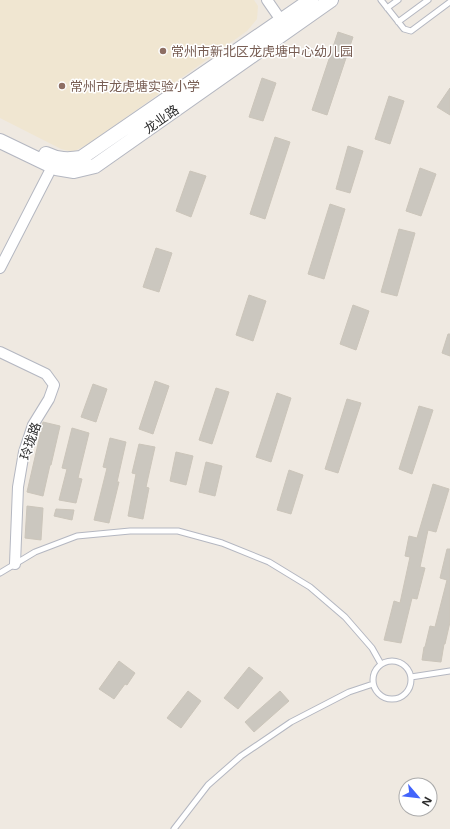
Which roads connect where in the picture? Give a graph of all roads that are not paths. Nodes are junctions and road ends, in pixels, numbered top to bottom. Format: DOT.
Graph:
graph roads {
  1 [pos="267,0"];
  2 [pos="311,0"];
  3 [pos="331,0"];
  4 [pos="381,0"];
  5 [pos="398,0"];
  6 [pos="428,0"];
  7 [pos="450,2"];
  8 [pos="387,8"];
  9 [pos="398,22"];
  10 [pos="285,26"];
  11 [pos="0,130"];
  12 [pos="0,141"];
  13 [pos="54,163"];
  14 [pos="0,268"];
  15 [pos="0,352"];
  16 [pos="15,564"];
  17 [pos="0,573"];
  18 [pos="381,664"];
  19 [pos="450,671"];
  20 [pos="411,677"];
  21 [pos="373,684"];
  22 [pos="174,829"];
  1 -- 10 [label="street"];
  2 -- 10 [label="street, 龙业路"];
  3 -- 10 [label="street, 龙业路"];
  4 -- 8 [label="lane"];
  5 -- 8 [label="lane"];
  6 -- 9 [label="lane"];
  7 -- 9 [label="lane"];
  8 -- 9 [label="lane"];
  10 -- 13 [label="street, 龙业路"];
  11 -- 13 [label="street, 龙业路"];
  12 -- 13 [label="street, 龙业路"];
  13 -- 14 [label="street"];
  15 -- 16 [label="street, 玲珑路"];
  16 -- 17 [label="lane"];
  16 -- 18 [label="lane"];
  18 -- 20 [label="lane"];
  18 -- 21 [label="lane"];
  19 -- 20 [label="lane"];
  20 -- 21 [label="lane"];
  21 -- 22 [label="lane"];
}
